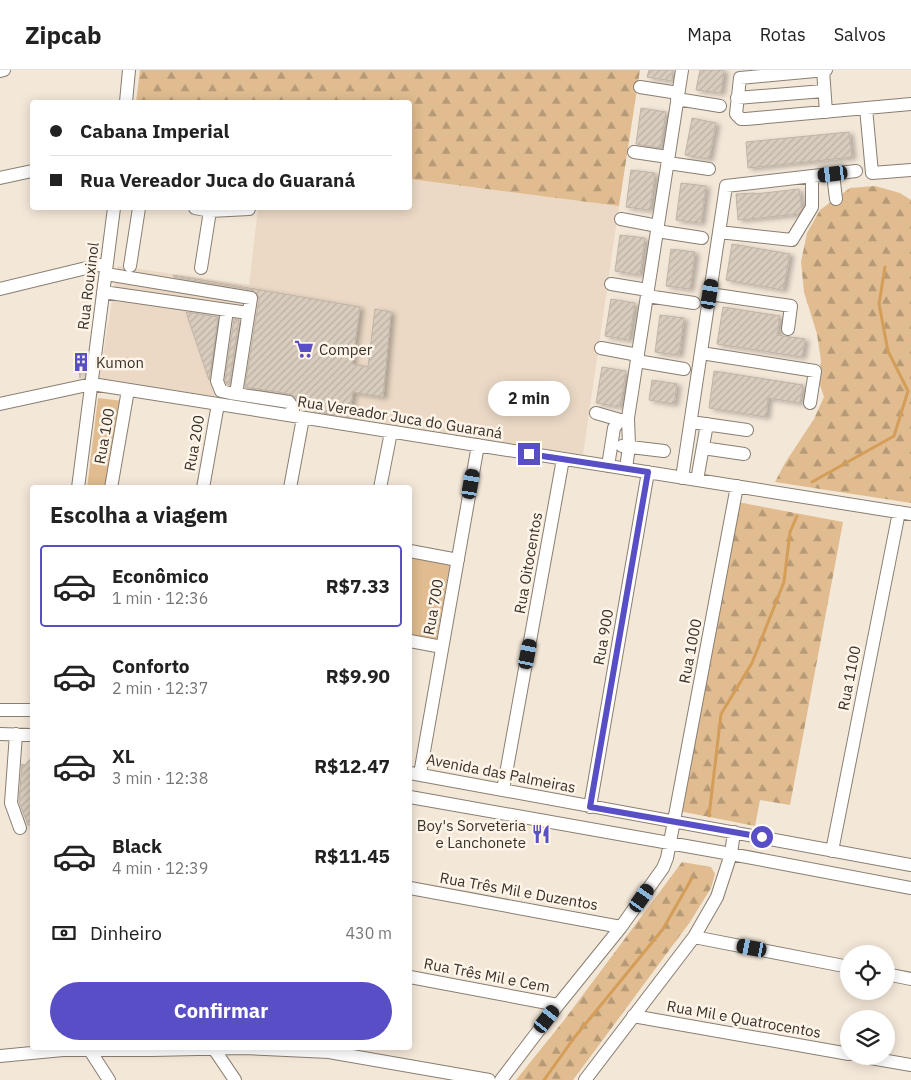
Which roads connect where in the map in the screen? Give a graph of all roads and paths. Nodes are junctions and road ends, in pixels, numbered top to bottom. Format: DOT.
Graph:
graph roads {
  1 [pos="4,70"];
  2 [pos="129,70"];
  3 [pos="682,70"];
  4 [pos="822,70"];
  5 [pos="826,70"];
  6 [pos="0,71"];
  7 [pos="640,87"];
  8 [pos="824,91"];
  9 [pos="678,96"];
  10 [pos="737,98"];
  11 [pos="126,100"];
  12 [pos="911,104"];
  13 [pos="720,106"];
  14 [pos="866,108"];
  15 [pos="826,112"];
  16 [pos="634,152"];
  17 [pos="668,160"];
  18 [pos="709,169"];
  19 [pos="911,170"];
  20 [pos="30,171"];
  21 [pos="856,171"];
  22 [pos="833,174"];
  23 [pos="812,177"];
  24 [pos="0,178"];
  25 [pos="836,199"];
  26 [pos="114,210"];
  27 [pos="139,210"];
  28 [pos="205,210"];
  29 [pos="230,210"];
  30 [pos="210,211"];
  31 [pos="621,219"];
  32 [pos="658,228"];
  33 [pos="719,232"];
  34 [pos="702,238"];
  35 [pos="130,266"];
  36 [pos="201,268"];
  37 [pos="106,269"];
  38 [pos="611,284"];
  39 [pos="0,289"];
  40 [pos="104,292"];
  41 [pos="648,293"];
  42 [pos="710,294"];
  43 [pos="694,304"];
  44 [pos="227,310"];
  45 [pos="248,314"];
  46 [pos="788,329"];
  47 [pos="601,348"];
  48 [pos="701,353"];
  49 [pos="638,358"];
  50 [pos="684,369"];
  51 [pos="92,384"];
  52 [pos="128,390"];
  53 [pos="236,394"];
  54 [pos="810,403"];
  55 [pos="0,404"];
  56 [pos="218,404"];
  57 [pos="596,412"];
  58 [pos="298,417"];
  59 [pos="624,419"];
  60 [pos="691,422"];
  61 [pos="707,424"];
  62 [pos="747,430"];
  63 [pos="391,432"];
  64 [pos="478,445"];
  65 [pos="612,445"];
  66 [pos="629,446"];
  67 [pos="703,448"];
  68 [pos="664,451"];
  69 [pos="744,454"];
  70 [pos="564,459"];
  71 [pos="608,466"];
  72 [pos="626,469"];
  73 [pos="648,472"];
  74 [pos="682,478"];
  75 [pos="697,480"];
  76 [pos="78,485"];
  77 [pos="112,485"];
  78 [pos="204,485"];
  79 [pos="290,485"];
  80 [pos="381,485"];
  81 [pos="737,486"];
  82 [pos="905,513"];
  83 [pos="412,551"];
  84 [pos="458,560"];
  85 [pos="412,641"];
  86 [pos="442,647"];
  87 [pos="0,710"];
  88 [pos="30,710"];
  89 [pos="0,734"];
  90 [pos="16,734"];
  91 [pos="30,735"];
  92 [pos="415,773"];
  93 [pos="503,790"];
  94 [pos="412,797"];
  95 [pos="590,807"];
  96 [pos="674,821"];
  97 [pos="20,828"];
  98 [pos="734,832"];
  99 [pos="670,843"];
  100 [pos="832,850"];
  101 [pos="731,854"];
  102 [pos="906,864"];
  103 [pos="895,885"];
  104 [pos="412,888"];
  105 [pos="911,888"];
  106 [pos="621,927"];
  107 [pos="694,937"];
  108 [pos="840,965"];
  109 [pos="895,976"];
  110 [pos="412,977"];
  111 [pos="911,979"];
  112 [pos="558,1005"];
  113 [pos="633,1016"];
  114 [pos="54,1050"];
  115 [pos="90,1050"];
  116 [pos="215,1050"];
  117 [pos="330,1050"];
  118 [pos="840,1052"];
  119 [pos="0,1056"];
  120 [pos="895,1062"];
  121 [pos="911,1065"];
  122 [pos="109,1080"];
  123 [pos="235,1080"];
  124 [pos="489,1080"];
  125 [pos="501,1080"];
  126 [pos="586,1080"];
  1 -- 6 [label="street"];
  2 -- 11 [label="street"];
  3 -- 9 [label="street"];
  4 -- 5 [label="street"];
  4 -- 8 [label="street"];
  4 -- 10 [label="street"];
  7 -- 9 [label="street"];
  8 -- 10 [label="street"];
  8 -- 15 [label="street"];
  9 -- 13 [label="street"];
  9 -- 17 [label="street"];
  10 -- 15 [label="street"];
  12 -- 14 [label="street"];
  14 -- 15 [label="street"];
  14 -- 19 [label="street"];
  16 -- 17 [label="street"];
  17 -- 18 [label="street"];
  17 -- 32 [label="street"];
  20 -- 24 [label="street"];
  21 -- 22 [label="street"];
  22 -- 23 [label="street"];
  22 -- 25 [label="street"];
  23 -- 33 [label="street"];
  23 -- 33 [label="street"];
  26 -- 37 [label="street, Rua Rouxinol"];
  27 -- 35 [label="street"];
  28 -- 30 [label="street"];
  29 -- 30 [label="street"];
  30 -- 36 [label="street"];
  31 -- 32 [label="street"];
  32 -- 34 [label="street"];
  32 -- 41 [label="street"];
  33 -- 42 [label="street"];
  37 -- 39 [label="street"];
  37 -- 40 [label="street, Rua Rouxinol"];
  37 -- 45 [label="street"];
  38 -- 41 [label="street"];
  40 -- 44 [label="street"];
  40 -- 51 [label="street, Rua Rouxinol"];
  41 -- 43 [label="street"];
  41 -- 49 [label="street"];
  42 -- 46 [label="street"];
  42 -- 48 [label="street"];
  44 -- 45 [label="street"];
  44 -- 53 [label="street"];
  45 -- 53 [label="street"];
  47 -- 49 [label="street"];
  48 -- 54 [label="street"];
  48 -- 60 [label="street"];
  49 -- 50 [label="street"];
  49 -- 59 [label="street"];
  51 -- 52 [label="street, Rua Vereador Juca do Guaraná"];
  51 -- 55 [label="street"];
  51 -- 76 [label="street, Rua Rouxinol"];
  52 -- 56 [label="street, Rua Vereador Juca do Guaraná"];
  52 -- 77 [label="street, Rua 100"];
  53 -- 58 [label="street"];
  56 -- 58 [label="street, Rua Vereador Juca do Guaraná"];
  56 -- 78 [label="street, Rua 200"];
  57 -- 59 [label="street"];
  58 -- 63 [label="street, Rua Vereador Juca do Guaraná"];
  58 -- 79 [label="street"];
  59 -- 65 [label="street"];
  59 -- 66 [label="street"];
  60 -- 61 [label="street"];
  60 -- 74 [label="street"];
  61 -- 62 [label="street"];
  61 -- 67 [label="street"];
  63 -- 64 [label="street, Rua Vereador Juca do Guaraná"];
  63 -- 80 [label="street"];
  64 -- 70 [label="street, Rua Vereador Juca do Guaraná"];
  64 -- 84 [label="street, Rua 700"];
  65 -- 66 [label="street"];
  65 -- 71 [label="street"];
  66 -- 68 [label="street"];
  66 -- 72 [label="street"];
  67 -- 69 [label="street"];
  67 -- 75 [label="street"];
  70 -- 71 [label="street, Rua Vereador Juca do Guaraná"];
  70 -- 93 [label="street, Rua Oitocentos"];
  71 -- 72 [label="street, Rua Vereador Juca do Guaraná"];
  72 -- 73 [label="street, Rua Vereador Juca do Guaraná"];
  73 -- 74 [label="street, Rua Vereador Juca do Guaraná"];
  73 -- 95 [label="street, Rua 900"];
  74 -- 75 [label="street, Rua Vereador Juca do Guaraná"];
  75 -- 81 [label="street, Rua Vereador Juca do Guaraná"];
  81 -- 82 [label="street, Rua Vereador Juca do Guaraná"];
  81 -- 96 [label="street, Rua 1000"];
  82 -- 100 [label="street, Rua 1100"];
  83 -- 84 [label="street"];
  84 -- 86 [label="street, Rua 700"];
  85 -- 86 [label="street"];
  86 -- 92 [label="street, Rua 700"];
  87 -- 88 [label="street"];
  89 -- 90 [label="street"];
  90 -- 91 [label="street"];
  90 -- 97 [label="street"];
  92 -- 93 [label="street, Avenida das Palmeiras"];
  93 -- 95 [label="street, Avenida das Palmeiras"];
  94 -- 99 [label="street"];
  95 -- 96 [label="street, Avenida das Palmeiras"];
  96 -- 98 [label="street, Avenida das Palmeiras"];
  96 -- 99 [label="street, Rua 1000"];
  98 -- 100 [label="street, Avenida das Palmeiras"];
  98 -- 101 [label="street"];
  99 -- 101 [label="street"];
  99 -- 106 [label="street, Rua 1000"];
  100 -- 102 [label="street, Avenida das Palmeiras"];
  101 -- 103 [label="street"];
  101 -- 107 [label="street"];
  102 -- 103 [label="street"];
  103 -- 105 [label="street"];
  104 -- 106 [label="street, Rua Três Mil e Duzentos"];
  106 -- 112 [label="street, Rua 1000"];
  107 -- 108 [label="street"];
  107 -- 113 [label="street"];
  109 -- 111 [label="street"];
  110 -- 112 [label="street, Rua Três Mil e Cem"];
  112 -- 125 [label="street, Rua 1000"];
  113 -- 118 [label="street, Rua Mil e Quatrocentos"];
  113 -- 126 [label="street"];
  114 -- 119 [label="street"];
  115 -- 122 [label="street"];
  116 -- 123 [label="street"];
  117 -- 124 [label="street"];
  120 -- 121 [label="street"];
}
